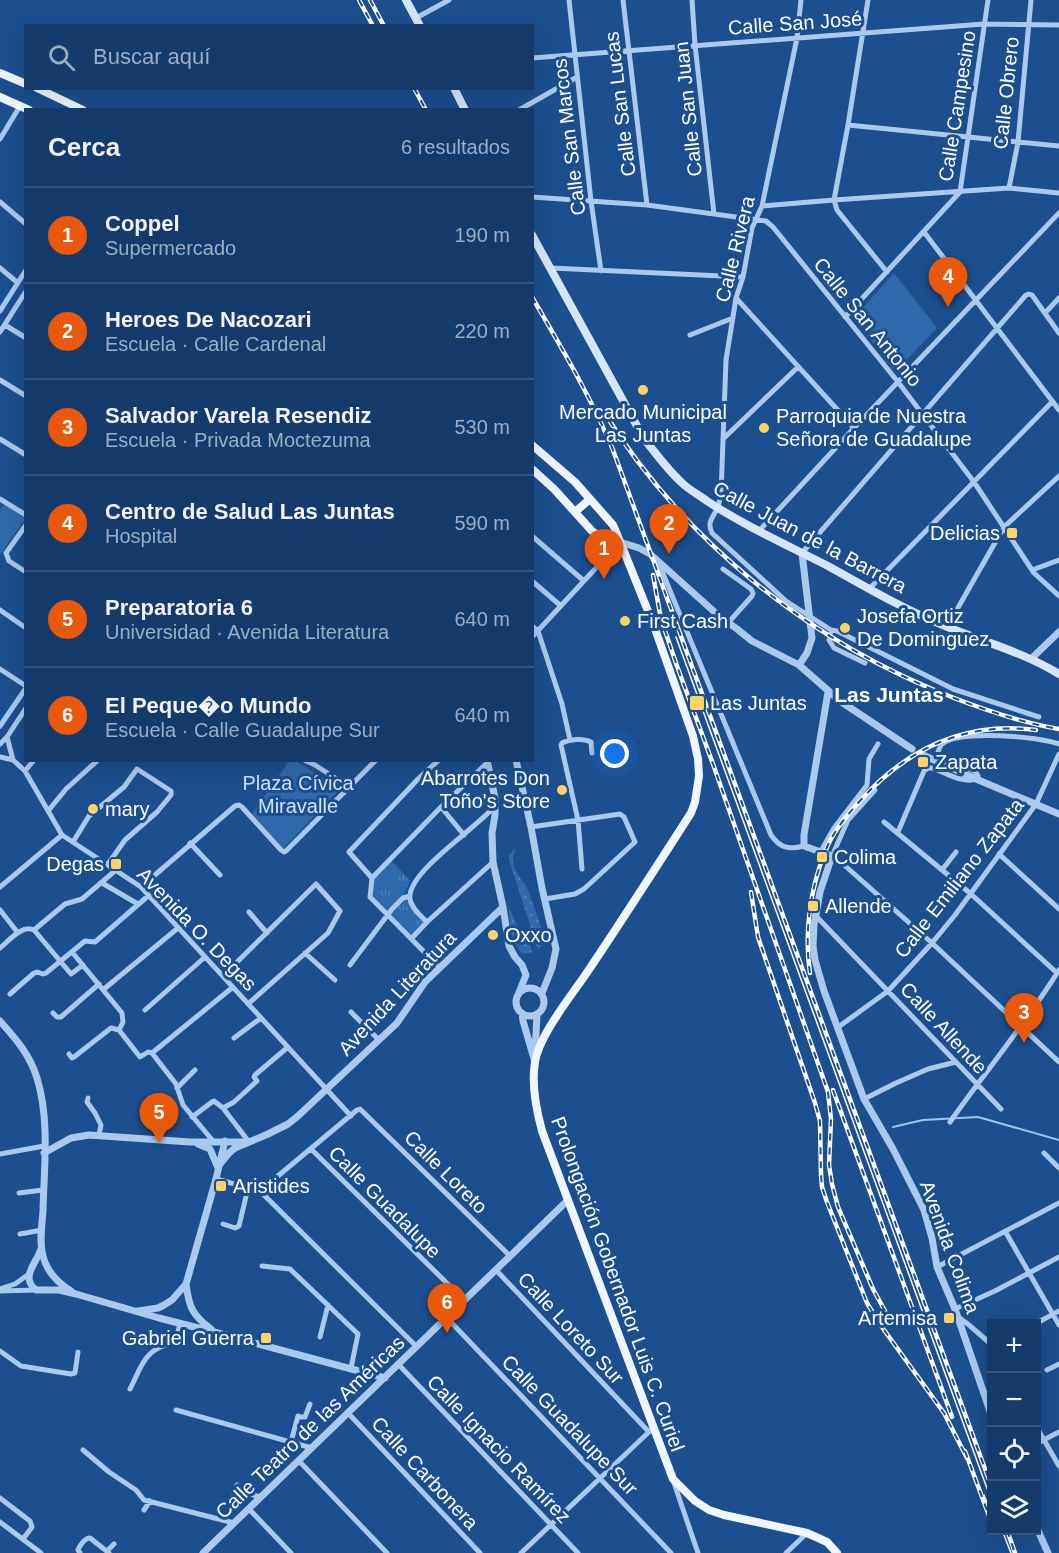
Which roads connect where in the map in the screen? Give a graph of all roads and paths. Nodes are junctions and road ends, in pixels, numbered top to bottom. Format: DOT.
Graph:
graph roads {
  1 [pos="406,0"];
  2 [pos="449,0"];
  3 [pos="569,0"];
  4 [pos="623,0"];
  5 [pos="692,0"];
  6 [pos="801,0"];
  7 [pos="868,0"];
  8 [pos="988,0"];
  9 [pos="1031,0"];
  10 [pos="418,22"];
  11 [pos="984,24"];
  12 [pos="1059,24"];
  13 [pos="1029,25"];
  14 [pos="862,33"];
  15 [pos="797,38"];
  16 [pos="695,45"];
  17 [pos="629,50"];
  18 [pos="574,54"];
  19 [pos="534,58"];
  20 [pos="0,73"];
  21 [pos="577,77"];
  22 [pos="24,83"];
  23 [pos="41,90"];
  24 [pos="455,90"];
  25 [pos="0,97"];
  26 [pos="20,106"];
  27 [pos="24,108"];
  28 [pos="78,108"];
  29 [pos="464,108"];
  30 [pos="523,108"];
  31 [pos="848,125"];
  32 [pos="1,136"];
  33 [pos="968,137"];
  34 [pos="9,139"];
  35 [pos="1018,142"];
  36 [pos="1059,146"];
  37 [pos="1009,188"];
  38 [pos="960,192"];
  39 [pos="1059,193"];
  40 [pos="534,197"];
  41 [pos="834,200"];
  42 [pos="591,201"];
  43 [pos="0,202"];
  44 [pos="647,206"];
  45 [pos="762,206"];
  46 [pos="1059,213"];
  47 [pos="714,214"];
  48 [pos="756,219"];
  49 [pos="24,222"];
  50 [pos="924,232"];
  51 [pos="534,239"];
  52 [pos="0,268"];
  53 [pos="550,268"];
  54 [pos="601,271"];
  55 [pos="887,272"];
  56 [pos="24,273"];
  57 [pos="743,277"];
  58 [pos="18,283"];
  59 [pos="24,294"];
  60 [pos="736,298"];
  61 [pos="1059,298"];
  62 [pos="975,300"];
  63 [pos="0,311"];
  64 [pos="1045,313"];
  65 [pos="733,318"];
  66 [pos="845,318"];
  67 [pos="5,325"];
  68 [pos="997,329"];
  69 [pos="0,333"];
  70 [pos="1059,333"];
  71 [pos="690,335"];
  72 [pos="24,337"];
  73 [pos="798,367"];
  74 [pos="0,380"];
  75 [pos="898,382"];
  76 [pos="24,395"];
  77 [pos="1052,402"];
  78 [pos="1059,410"];
  79 [pos="923,415"];
  80 [pos="854,428"];
  81 [pos="0,439"];
  82 [pos="723,439"];
  83 [pos="534,447"];
  84 [pos="24,454"];
  85 [pos="534,471"];
  86 [pos="1059,476"];
  87 [pos="974,482"];
  88 [pos="0,499"];
  89 [pos="590,499"];
  90 [pos="718,508"];
  91 [pos="575,512"];
  92 [pos="24,514"];
  93 [pos="1004,527"];
  94 [pos="24,528"];
  95 [pos="758,532"];
  96 [pos="534,538"];
  97 [pos="620,542"];
  98 [pos="802,553"];
  99 [pos="4,555"];
  100 [pos="1059,560"];
  101 [pos="658,561"];
  102 [pos="723,569"];
  103 [pos="1032,570"];
  104 [pos="24,571"];
  105 [pos="584,581"];
  106 [pos="534,583"];
  107 [pos="870,588"];
  108 [pos="1059,596"];
  109 [pos="561,606"];
  110 [pos="0,610"];
  111 [pos="809,615"];
  112 [pos="728,623"];
  113 [pos="24,627"];
  114 [pos="947,627"];
  115 [pos="534,628"];
  116 [pos="831,630"];
  117 [pos="538,631"];
  118 [pos="1059,632"];
  119 [pos="534,635"];
  120 [pos="1032,658"];
  121 [pos="865,663"];
  122 [pos="799,665"];
  123 [pos="0,669"];
  124 [pos="1059,674"];
  125 [pos="24,686"];
  126 [pos="24,690"];
  127 [pos="828,692"];
  128 [pos="24,711"];
  129 [pos="1039,717"];
  130 [pos="0,726"];
  131 [pos="7,736"];
  132 [pos="570,740"];
  133 [pos="0,744"];
  134 [pos="878,744"];
  135 [pos="1059,744"];
  136 [pos="912,749"];
  137 [pos="592,753"];
  138 [pos="1059,754"];
  139 [pos="923,755"];
  140 [pos="0,757"];
  141 [pos="13,760"];
  142 [pos="32,762"];
  143 [pos="96,762"];
  144 [pos="374,762"];
  145 [pos="437,762"];
  146 [pos="487,762"];
  147 [pos="488,762"];
  148 [pos="516,762"];
  149 [pos="317,763"];
  150 [pos="25,771"];
  151 [pos="976,779"];
  152 [pos="349,788"];
  153 [pos="875,790"];
  154 [pos="1036,804"];
  155 [pos="441,807"];
  156 [pos="495,807"];
  157 [pos="48,811"];
  158 [pos="1059,814"];
  159 [pos="578,820"];
  160 [pos="884,822"];
  161 [pos="531,827"];
  162 [pos="898,832"];
  163 [pos="62,835"];
  164 [pos="464,835"];
  165 [pos="73,842"];
  166 [pos="190,843"];
  167 [pos="804,846"];
  168 [pos="821,851"];
  169 [pos="956,852"];
  170 [pos="999,855"];
  171 [pos="832,856"];
  172 [pos="493,862"];
  173 [pos="108,864"];
  174 [pos="582,869"];
  175 [pos="116,870"];
  176 [pos="942,870"];
  177 [pos="220,875"];
  178 [pos="372,878"];
  179 [pos="102,883"];
  180 [pos="0,887"];
  181 [pos="141,887"];
  182 [pos="971,894"];
  183 [pos="148,896"];
  184 [pos="410,896"];
  185 [pos="545,899"];
  186 [pos="138,904"];
  187 [pos="503,907"];
  188 [pos="1059,909"];
  189 [pos="0,910"];
  190 [pos="249,912"];
  191 [pos="388,915"];
  192 [pos="815,915"];
  193 [pos="427,922"];
  194 [pos="178,928"];
  195 [pos="34,930"];
  196 [pos="18,933"];
  197 [pos="267,933"];
  198 [pos="412,938"];
  199 [pos="932,943"];
  200 [pos="0,948"];
  201 [pos="72,952"];
  202 [pos="306,953"];
  203 [pos="205,957"];
  204 [pos="61,961"];
  205 [pos="83,965"];
  206 [pos="350,965"];
  207 [pos="440,968"];
  208 [pos="1058,972"];
  209 [pos="223,976"];
  210 [pos="335,980"];
  211 [pos="99,984"];
  212 [pos="233,987"];
  213 [pos="104,989"];
  214 [pos="888,991"];
  215 [pos="542,993"];
  216 [pos="10,994"];
  217 [pos="518,995"];
  218 [pos="248,1004"];
  219 [pos="145,1010"];
  220 [pos="351,1012"];
  221 [pos="53,1013"];
  222 [pos="522,1013"];
  223 [pos="537,1014"];
  224 [pos="261,1018"];
  225 [pos="0,1021"];
  226 [pos="1021,1026"];
  227 [pos="837,1028"];
  228 [pos="119,1030"];
  229 [pos="234,1038"];
  230 [pos="379,1040"];
  231 [pos="288,1047"];
  232 [pos="150,1052"];
  233 [pos="69,1054"];
  234 [pos="535,1062"];
  235 [pos="956,1062"];
  236 [pos="1059,1062"];
  237 [pos="195,1070"];
  238 [pos="976,1085"];
  239 [pos="177,1088"];
  240 [pos="327,1089"];
  241 [pos="88,1098"];
  242 [pos="864,1099"];
  243 [pos="223,1108"];
  244 [pos="1001,1109"];
  245 [pos="351,1116"];
  246 [pos="192,1117"];
  247 [pos="950,1122"];
  248 [pos="99,1135"];
  249 [pos="213,1141"];
  250 [pos="225,1141"];
  251 [pos="190,1142"];
  252 [pos="249,1142"];
  253 [pos="44,1149"];
  254 [pos="311,1149"];
  255 [pos="1044,1153"];
  256 [pos="0,1154"];
  257 [pos="220,1166"];
  258 [pos="1059,1167"];
  259 [pos="216,1179"];
  260 [pos="248,1188"];
  261 [pos="43,1190"];
  262 [pos="260,1191"];
  263 [pos="19,1193"];
  264 [pos="568,1200"];
  265 [pos="1059,1203"];
  266 [pos="222,1224"];
  267 [pos="42,1230"];
  268 [pos="1005,1231"];
  269 [pos="20,1234"];
  270 [pos="41,1249"];
  271 [pos="510,1256"];
  272 [pos="1059,1257"];
  273 [pos="262,1266"];
  274 [pos="937,1267"];
  275 [pos="48,1269"];
  276 [pos="496,1270"];
  277 [pos="31,1271"];
  278 [pos="1029,1273"];
  279 [pos="54,1277"];
  280 [pos="186,1284"];
  281 [pos="0,1290"];
  282 [pos="36,1290"];
  283 [pos="48,1291"];
  284 [pos="76,1294"];
  285 [pos="172,1300"];
  286 [pos="465,1301"];
  287 [pos="188,1302"];
  288 [pos="328,1305"];
  289 [pos="158,1308"];
  290 [pos="136,1311"];
  291 [pos="192,1312"];
  292 [pos="1056,1312"];
  293 [pos="956,1313"];
  294 [pos="159,1318"];
  295 [pos="447,1318"];
  296 [pos="1041,1320"];
  297 [pos="180,1324"];
  298 [pos="1059,1324"];
  299 [pos="214,1332"];
  300 [pos="320,1337"];
  301 [pos="987,1341"];
  302 [pos="417,1347"];
  303 [pos="0,1351"];
  304 [pos="78,1352"];
  305 [pos="1059,1364"];
  306 [pos="399,1365"];
  307 [pos="351,1368"];
  308 [pos="1047,1370"];
  309 [pos="385,1378"];
  310 [pos="130,1389"];
  311 [pos="987,1403"];
  312 [pos="310,1404"];
  313 [pos="176,1410"];
  314 [pos="348,1413"];
  315 [pos="1037,1427"];
  316 [pos="651,1430"];
  317 [pos="1059,1432"];
  318 [pos="1044,1440"];
  319 [pos="291,1442"];
  320 [pos="1041,1442"];
  321 [pos="312,1448"];
  322 [pos="83,1450"];
  323 [pos="299,1461"];
  324 [pos="1059,1466"];
  325 [pos="600,1478"];
  326 [pos="673,1479"];
  327 [pos="261,1497"];
  328 [pos="0,1498"];
  329 [pos="150,1501"];
  330 [pos="230,1507"];
  331 [pos="249,1509"];
  332 [pos="144,1510"];
  333 [pos="0,1522"];
  334 [pos="234,1523"];
  335 [pos="551,1525"];
  336 [pos="807,1533"];
  337 [pos="1040,1535"];
  338 [pos="23,1539"];
  339 [pos="114,1544"];
  340 [pos="79,1552"];
  341 [pos="108,1552"];
  342 [pos="41,1553"];
  343 [pos="203,1553"];
  344 [pos="291,1553"];
  345 [pos="387,1553"];
  346 [pos="480,1553"];
  347 [pos="521,1553"];
  348 [pos="578,1553"];
  349 [pos="671,1553"];
  350 [pos="698,1553"];
  351 [pos="786,1553"];
  352 [pos="837,1553"];
  353 [pos="1048,1553"];
  1 -- 10 [label="main road"];
  2 -- 10 [label="street"];
  3 -- 18 [label="street, Calle San Marcos"];
  4 -- 17 [label="street, Calle San Lucas"];
  5 -- 16 [label="street, Calle San Juan"];
  6 -- 15 [label="street, Calle Rivera"];
  7 -- 14 [label="street"];
  8 -- 11 [label="street, Calle Campesino"];
  9 -- 13 [label="street, Calle Obrero"];
  11 -- 13 [label="street, Calle San José"];
  11 -- 14 [label="street, Calle San José"];
  11 -- 33 [label="street, Calle Campesino"];
  12 -- 13 [label="street, Calle San José"];
  13 -- 35 [label="street, Calle Obrero"];
  14 -- 15 [label="street, Calle San José"];
  14 -- 31 [label="street"];
  15 -- 16 [label="street, Calle San José"];
  15 -- 45 [label="street, Calle Rivera"];
  16 -- 17 [label="street, Calle San José"];
  16 -- 47 [label="street, Calle San Juan"];
  17 -- 18 [label="street, Calle San José"];
  17 -- 44 [label="street, Calle San Lucas"];
  18 -- 19 [label="street, Calle San José"];
  18 -- 21 [label="street, Calle San Marcos"];
  20 -- 22 [label="main road"];
  21 -- 30 [label="street"];
  21 -- 42 [label="street, Calle San Marcos"];
  23 -- 28 [label="main road"];
  24 -- 29 [label="main road"];
  25 -- 26 [label="main road"];
  26 -- 27 [label="main road"];
  26 -- 32 [label="street"];
  31 -- 33 [label="street"];
  31 -- 41 [label="street"];
  32 -- 34 [label="street"];
  33 -- 35 [label="street"];
  33 -- 38 [label="street, Calle Campesino"];
  35 -- 36 [label="street"];
  35 -- 37 [label="street, Calle Obrero"];
  37 -- 38 [label="street"];
  37 -- 39 [label="street"];
  38 -- 41 [label="street"];
  38 -- 50 [label="street, Calle Campesino"];
  40 -- 42 [label="street"];
  41 -- 45 [label="street"];
  41 -- 55 [label="street"];
  42 -- 44 [label="street"];
  42 -- 54 [label="street, Calle San Marcos"];
  43 -- 49 [label="street"];
  44 -- 47 [label="street"];
  45 -- 48 [label="street, Calle Rivera"];
  46 -- 62 [label="street"];
  47 -- 48 [label="street"];
  48 -- 57 [label="street, Calle Rivera"];
  48 -- 66 [label="street, Calle San Antonio"];
  50 -- 55 [label="street, Calle Campesino"];
  50 -- 62 [label="street"];
  51 -- 53 [label="main road, Calle Juan de la Barrera"];
  52 -- 58 [label="street"];
  53 -- 54 [label="street"];
  53 -- 90 [label="main road, Calle Juan de la Barrera"];
  54 -- 57 [label="street"];
  55 -- 66 [label="street, Calle Campesino"];
  56 -- 58 [label="street"];
  57 -- 60 [label="street, Calle Rivera"];
  58 -- 63 [label="street"];
  59 -- 67 [label="street"];
  60 -- 65 [label="street, Calle Rivera"];
  60 -- 73 [label="street"];
  61 -- 64 [label="street"];
  62 -- 68 [label="street"];
  62 -- 75 [label="street"];
  64 -- 68 [label="street"];
  64 -- 70 [label="street"];
  65 -- 71 [label="street"];
  65 -- 82 [label="street, Calle Rivera"];
  66 -- 75 [label="street, Calle San Antonio"];
  67 -- 69 [label="street"];
  67 -- 72 [label="street"];
  68 -- 77 [label="street"];
  68 -- 79 [label="street"];
  73 -- 80 [label="street"];
  73 -- 82 [label="street"];
  74 -- 76 [label="street"];
  75 -- 79 [label="street, Calle San Antonio"];
  75 -- 80 [label="street"];
  77 -- 78 [label="street"];
  77 -- 87 [label="street"];
  79 -- 87 [label="street, Calle San Antonio"];
  79 -- 98 [label="street"];
  80 -- 95 [label="street"];
  81 -- 84 [label="street"];
  82 -- 90 [label="street, Calle Rivera"];
  83 -- 89 [label="main road, Prolongación Gobernador Luis C. Curiel"];
  85 -- 91 [label="main road"];
  86 -- 93 [label="street"];
  87 -- 93 [label="street, Calle San Antonio"];
  87 -- 107 [label="street"];
  88 -- 92 [label="street"];
  89 -- 91 [label="main road"];
  89 -- 97 [label="main road, Prolongación Gobernador Luis C. Curiel"];
  90 -- 95 [label="main road, Calle Juan de la Barrera"];
  90 -- 111 [label="street, Calle Rivera"];
  91 -- 97 [label="main road"];
  93 -- 103 [label="street, Calle San Antonio"];
  93 -- 114 [label="street"];
  94 -- 99 [label="street"];
  95 -- 98 [label="main road, Calle Juan de la Barrera"];
  96 -- 105 [label="street"];
  97 -- 101 [label="street"];
  97 -- 105 [label="street"];
  97 -- 234 [label="main road, Prolongación Gobernador Luis C. Curiel"];
  98 -- 107 [label="main road, Calle Juan de la Barrera"];
  98 -- 111 [label="street"];
  99 -- 104 [label="street"];
  100 -- 103 [label="street"];
  101 -- 112 [label="street"];
  101 -- 167 [label="street"];
  102 -- 112 [label="street"];
  103 -- 108 [label="street, Calle San Antonio"];
  105 -- 109 [label="street"];
  106 -- 109 [label="street"];
  107 -- 114 [label="main road, Calle Juan de la Barrera"];
  109 -- 117 [label="street"];
  110 -- 113 [label="street"];
  111 -- 116 [label="street, Calle Rivera"];
  111 -- 122 [label="street"];
  112 -- 122 [label="street"];
  114 -- 120 [label="main road, Calle Juan de la Barrera"];
  115 -- 117 [label="street"];
  116 -- 121 [label="street"];
  116 -- 129 [label="street, Calle Rivera"];
  117 -- 119 [label="street"];
  117 -- 132 [label="street"];
  118 -- 120 [label="street"];
  120 -- 124 [label="main road, Calle Juan de la Barrera"];
  122 -- 127 [label="street"];
  123 -- 125 [label="street"];
  126 -- 130 [label="street"];
  127 -- 136 [label="street"];
  127 -- 167 [label="street"];
  128 -- 131 [label="street"];
  131 -- 133 [label="street"];
  131 -- 141 [label="street"];
  132 -- 137 [label="street"];
  132 -- 159 [label="street"];
  134 -- 168 [label="street"];
  135 -- 151 [label="street"];
  138 -- 154 [label="street, Calle Emiliano Zapata"];
  139 -- 151 [label="street"];
  140 -- 141 [label="street"];
  141 -- 150 [label="street, Avenida O. Degas"];
  142 -- 150 [label="street"];
  143 -- 157 [label="street"];
  144 -- 152 [label="street"];
  145 -- 178 [label="street"];
  146 -- 155 [label="street"];
  147 -- 156 [label="street"];
  148 -- 161 [label="street"];
  149 -- 152 [label="street"];
  150 -- 157 [label="street, Avenida O. Degas"];
  151 -- 154 [label="street"];
  151 -- 162 [label="street"];
  152 -- 166 [label="street"];
  153 -- 171 [label="street"];
  154 -- 158 [label="street"];
  154 -- 170 [label="street, Calle Emiliano Zapata"];
  155 -- 164 [label="street"];
  155 -- 178 [label="street"];
  156 -- 164 [label="street"];
  156 -- 172 [label="street"];
  157 -- 163 [label="street, Avenida O. Degas"];
  159 -- 161 [label="street"];
  159 -- 174 [label="street"];
  159 -- 185 [label="street"];
  160 -- 162 [label="street"];
  161 -- 185 [label="street"];
  162 -- 176 [label="street"];
  163 -- 165 [label="street, Avenida O. Degas"];
  163 -- 180 [label="street"];
  164 -- 184 [label="street"];
  165 -- 173 [label="street, Avenida O. Degas"];
  165 -- 173 [label="street"];
  166 -- 177 [label="street"];
  166 -- 181 [label="street"];
  167 -- 168 [label="street"];
  168 -- 171 [label="street"];
  169 -- 176 [label="street"];
  170 -- 182 [label="street, Calle Emiliano Zapata"];
  170 -- 188 [label="street"];
  171 -- 192 [label="street, Avenida Colima"];
  171 -- 199 [label="street"];
  172 -- 187 [label="street"];
  172 -- 193 [label="street"];
  173 -- 175 [label="street, Avenida O. Degas"];
  175 -- 179 [label="street"];
  175 -- 181 [label="street, Avenida O. Degas"];
  176 -- 182 [label="street"];
  178 -- 191 [label="street"];
  179 -- 186 [label="street"];
  179 -- 195 [label="street"];
  181 -- 183 [label="street, Avenida O. Degas"];
  182 -- 199 [label="street, Calle Emiliano Zapata"];
  182 -- 208 [label="street"];
  183 -- 186 [label="street"];
  183 -- 194 [label="street, Avenida O. Degas"];
  184 -- 191 [label="street"];
  184 -- 193 [label="street"];
  185 -- 215 [label="street"];
  186 -- 201 [label="street"];
  187 -- 207 [label="street, Avenida Literatura"];
  187 -- 217 [label="street"];
  189 -- 196 [label="street"];
  190 -- 197 [label="street"];
  191 -- 198 [label="street"];
  191 -- 206 [label="street"];
  192 -- 214 [label="street, Calle Allende"];
  192 -- 227 [label="street, Avenida Colima"];
  193 -- 198 [label="street"];
  194 -- 203 [label="street, Avenida O. Degas"];
  194 -- 213 [label="street"];
  195 -- 196 [label="street"];
  195 -- 204 [label="street"];
  196 -- 200 [label="street"];
  197 -- 202 [label="street"];
  197 -- 209 [label="street"];
  198 -- 207 [label="street"];
  199 -- 214 [label="street, Calle Emiliano Zapata"];
  199 -- 226 [label="street"];
  201 -- 204 [label="street"];
  201 -- 205 [label="street"];
  202 -- 210 [label="street"];
  202 -- 218 [label="street"];
  203 -- 209 [label="street, Avenida O. Degas"];
  203 -- 219 [label="street"];
  204 -- 205 [label="street"];
  204 -- 216 [label="street"];
  205 -- 211 [label="street"];
  207 -- 230 [label="street, Avenida Literatura"];
  208 -- 226 [label="street"];
  209 -- 212 [label="street, Avenida O. Degas"];
  211 -- 213 [label="street"];
  211 -- 221 [label="street"];
  212 -- 218 [label="street, Avenida O. Degas"];
  212 -- 232 [label="street"];
  213 -- 228 [label="street"];
  214 -- 227 [label="street, Calle Emiliano Zapata"];
  214 -- 235 [label="street, Calle Allende"];
  215 -- 217 [label="street"];
  215 -- 223 [label="street"];
  217 -- 222 [label="street"];
  218 -- 224 [label="street, Avenida O. Degas"];
  220 -- 230 [label="street"];
  222 -- 223 [label="street"];
  222 -- 234 [label="street"];
  223 -- 234 [label="street"];
  224 -- 229 [label="street"];
  224 -- 231 [label="street, Avenida O. Degas"];
  225 -- 253 [label="street"];
  226 -- 236 [label="street"];
  226 -- 238 [label="street"];
  227 -- 242 [label="street, Avenida Colima"];
  228 -- 232 [label="street"];
  228 -- 233 [label="street"];
  230 -- 240 [label="street, Avenida Literatura"];
  231 -- 240 [label="street, Avenida O. Degas"];
  231 -- 243 [label="street"];
  232 -- 239 [label="street"];
  234 -- 264 [label="main road, Prolongación Gobernador Luis C. Curiel"];
  235 -- 238 [label="street, Calle Allende"];
  235 -- 242 [label="street"];
  237 -- 239 [label="street"];
  238 -- 244 [label="street, Calle Allende"];
  238 -- 247 [label="street"];
  239 -- 246 [label="street"];
  240 -- 245 [label="street, Avenida O. Degas"];
  240 -- 252 [label="street, Avenida Literatura"];
  241 -- 248 [label="street"];
  242 -- 274 [label="street, Avenida Colima"];
  243 -- 246 [label="street"];
  243 -- 252 [label="street"];
  245 -- 254 [label="street"];
  245 -- 271 [label="street, Calle Loreto"];
  246 -- 249 [label="street"];
  248 -- 251 [label="street, Avenida Literatura"];
  248 -- 253 [label="street, Avenida Literatura"];
  249 -- 250 [label="street, Avenida Literatura"];
  249 -- 251 [label="street, Avenida Literatura"];
  250 -- 252 [label="street, Avenida Literatura"];
  250 -- 257 [label="street"];
  251 -- 257 [label="street"];
  252 -- 257 [label="street"];
  253 -- 256 [label="street"];
  253 -- 261 [label="street"];
  254 -- 262 [label="street"];
  254 -- 286 [label="street, Calle Guadalupe"];
  255 -- 258 [label="street"];
  257 -- 259 [label="street"];
  259 -- 260 [label="street"];
  259 -- 280 [label="street"];
  260 -- 262 [label="street"];
  260 -- 266 [label="street"];
  261 -- 263 [label="street"];
  261 -- 267 [label="street"];
  262 -- 302 [label="street"];
  264 -- 271 [label="street, Calle Teatro de las Américas"];
  264 -- 316 [label="main road, Prolongación Gobernador Luis C. Curiel"];
  265 -- 268 [label="street"];
  267 -- 269 [label="street"];
  267 -- 270 [label="street"];
  268 -- 274 [label="street"];
  268 -- 278 [label="street"];
  270 -- 275 [label="street"];
  270 -- 277 [label="street"];
  271 -- 276 [label="street, Calle Teatro de las Américas"];
  272 -- 278 [label="street"];
  273 -- 288 [label="street"];
  274 -- 293 [label="street, Avenida Colima"];
  275 -- 277 [label="street"];
  275 -- 279 [label="street"];
  276 -- 286 [label="street, Calle Teatro de las Américas"];
  276 -- 316 [label="street, Calle Loreto Sur"];
  277 -- 281 [label="street"];
  277 -- 282 [label="street"];
  278 -- 292 [label="street"];
  278 -- 293 [label="street"];
  279 -- 283 [label="street"];
  279 -- 284 [label="street"];
  280 -- 285 [label="street"];
  280 -- 287 [label="street"];
  281 -- 282 [label="street"];
  282 -- 283 [label="street"];
  283 -- 284 [label="street"];
  284 -- 290 [label="street"];
  285 -- 287 [label="street"];
  285 -- 289 [label="street"];
  286 -- 295 [label="street, Calle Teatro de las Américas"];
  287 -- 291 [label="street"];
  288 -- 300 [label="street"];
  288 -- 307 [label="street"];
  289 -- 290 [label="street"];
  289 -- 294 [label="street"];
  290 -- 294 [label="street"];
  291 -- 297 [label="street"];
  291 -- 299 [label="street"];
  292 -- 296 [label="street"];
  292 -- 298 [label="street"];
  293 -- 301 [label="street"];
  293 -- 311 [label="street, Avenida Colima"];
  294 -- 297 [label="street"];
  295 -- 302 [label="street, Calle Teatro de las Américas"];
  295 -- 325 [label="street, Calle Guadalupe Sur"];
  297 -- 299 [label="street"];
  297 -- 310 [label="street"];
  299 -- 307 [label="street"];
  302 -- 306 [label="street, Calle Teatro de las Américas"];
  303 -- 304 [label="street"];
  305 -- 308 [label="street"];
  306 -- 309 [label="street, Calle Teatro de las Américas"];
  306 -- 335 [label="street, Calle Ignacio Ramírez"];
  307 -- 309 [label="street"];
  309 -- 314 [label="street, Calle Teatro de las Américas"];
  312 -- 319 [label="street"];
  313 -- 319 [label="street"];
  314 -- 321 [label="street, Calle Teatro de las Américas"];
  314 -- 346 [label="street, Calle Carbonera"];
  315 -- 318 [label="street"];
  316 -- 325 [label="street"];
  316 -- 326 [label="main road, Prolongación Gobernador Luis C. Curiel"];
  317 -- 318 [label="street"];
  318 -- 320 [label="street"];
  318 -- 324 [label="street"];
  319 -- 321 [label="street"];
  321 -- 323 [label="street, Calle Teatro de las Américas"];
  322 -- 329 [label="street"];
  323 -- 327 [label="street, Calle Teatro de las Américas"];
  323 -- 345 [label="street"];
  325 -- 335 [label="street"];
  325 -- 349 [label="street, Calle Guadalupe Sur"];
  326 -- 336 [label="main road, Prolongación Gobernador Luis C. Curiel"];
  326 -- 350 [label="street"];
  327 -- 330 [label="street"];
  327 -- 331 [label="street, Calle Teatro de las Américas"];
  328 -- 338 [label="street"];
  329 -- 332 [label="street"];
  329 -- 334 [label="street"];
  331 -- 334 [label="street, Calle Teatro de las Américas"];
  331 -- 344 [label="street"];
  333 -- 338 [label="street"];
  334 -- 343 [label="street, Calle Teatro de las Américas"];
  335 -- 347 [label="street"];
  335 -- 348 [label="street, Calle Ignacio Ramírez"];
  336 -- 351 [label="street"];
  336 -- 352 [label="main road, Prolongación Gobernador Luis C. Curiel"];
  337 -- 353 [label="street"];
  338 -- 342 [label="street"];
  339 -- 341 [label="street"];
  340 -- 341 [label="street"];
}
